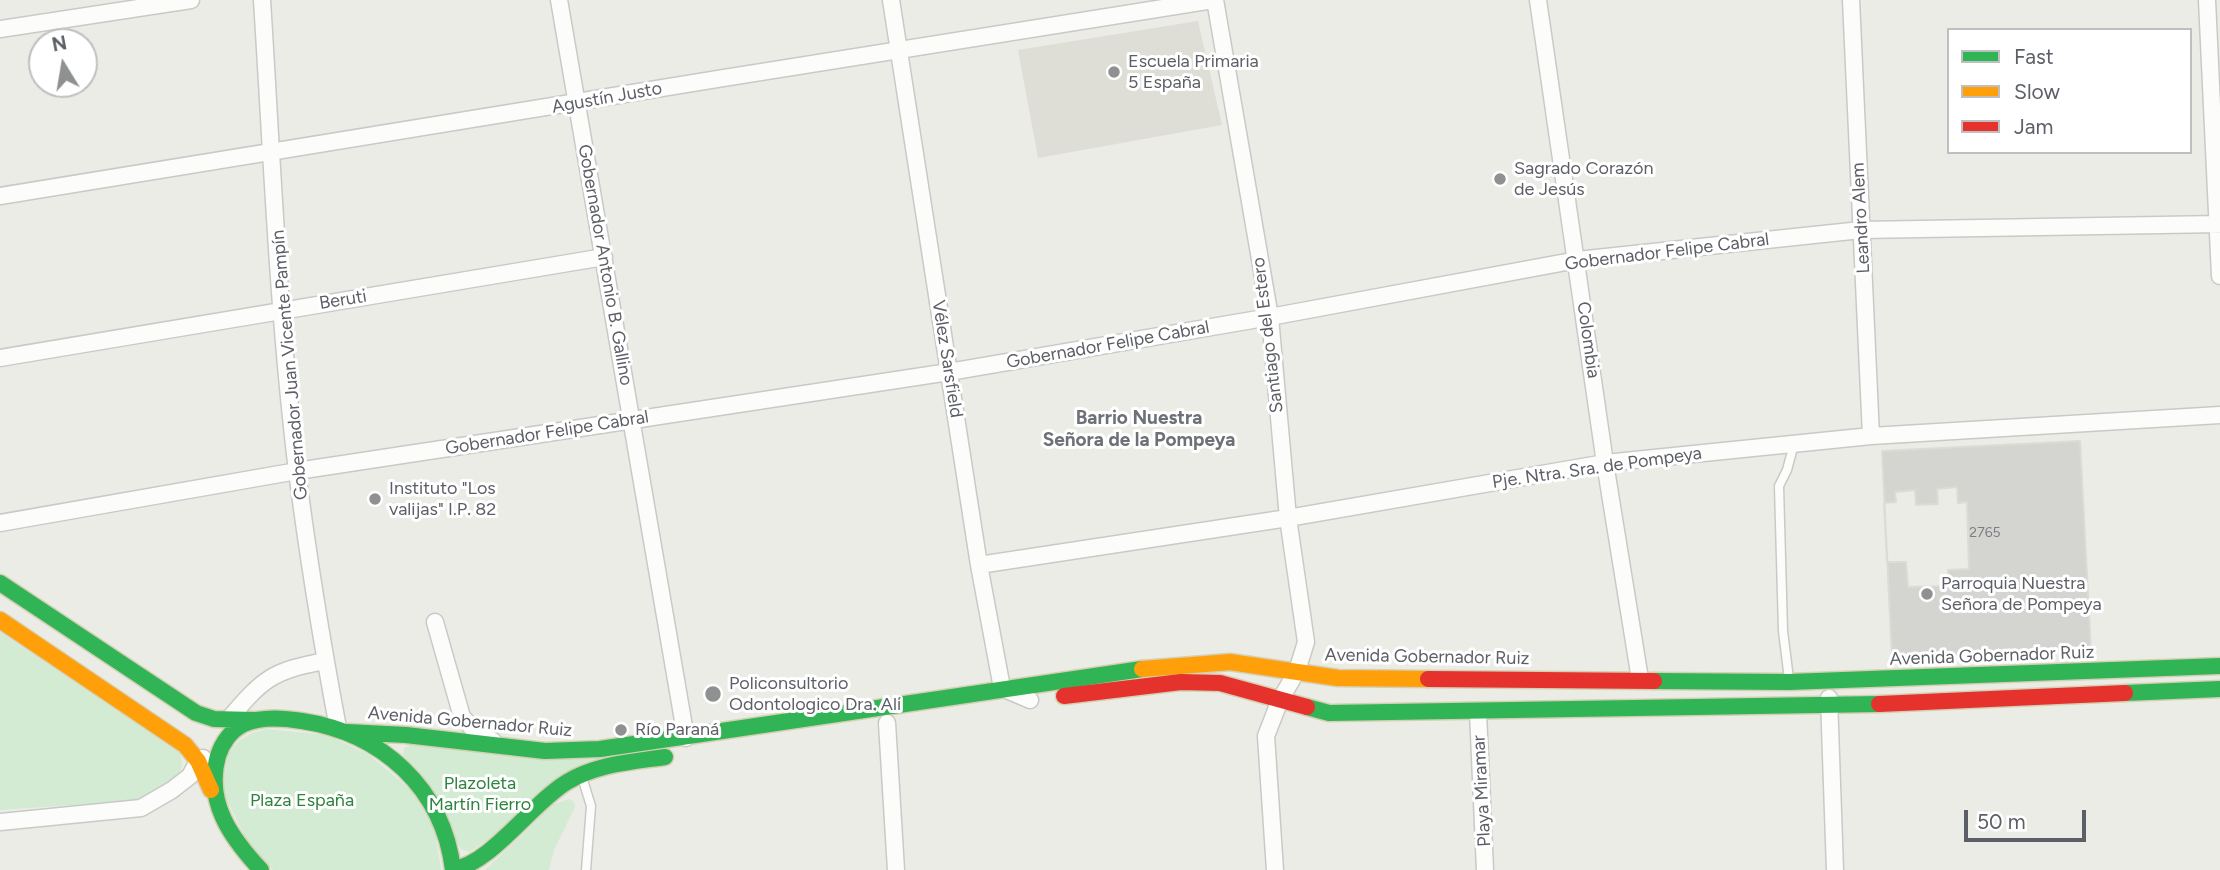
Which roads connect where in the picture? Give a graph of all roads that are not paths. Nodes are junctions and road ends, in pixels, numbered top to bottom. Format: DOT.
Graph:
graph roads {
  1 [pos="191,0"];
  2 [pos="262,0"];
  3 [pos="559,0"];
  4 [pos="891,0"];
  5 [pos="1214,0"];
  6 [pos="1538,0"];
  7 [pos="1851,0"];
  8 [pos="2207,0"];
  9 [pos="0,30"];
  10 [pos="900,48"];
  11 [pos="577,103"];
  12 [pos="272,153"];
  13 [pos="0,196"];
  14 [pos="2218,224"];
  15 [pos="1861,230"];
  16 [pos="604,257"];
  17 [pos="1577,260"];
  18 [pos="2220,276"];
  19 [pos="283,310"];
  20 [pos="1270,317"];
  21 [pos="0,358"];
  22 [pos="949,372"];
  23 [pos="2220,415"];
  24 [pos="631,420"];
  25 [pos="1871,436"];
  26 [pos="1794,444"];
  27 [pos="1605,463"];
  28 [pos="297,471"];
  29 [pos="1288,517"];
  30 [pos="0,523"];
  31 [pos="979,565"];
  32 [pos="0,583"];
  33 [pos="0,620"];
  34 [pos="435,622"];
  35 [pos="325,661"];
  36 [pos="2220,666"];
  37 [pos="1297,671"];
  38 [pos="1640,679"];
  39 [pos="1828,681"];
  40 [pos="1789,682"];
  41 [pos="1002,688"];
  42 [pos="2220,689"];
  43 [pos="1280,699"];
  44 [pos="1030,700"];
  45 [pos="1829,706"];
  46 [pos="1478,712"];
  47 [pos="228,720"];
  48 [pos="258,720"];
  49 [pos="880,724"];
  50 [pos="342,730"];
  51 [pos="686,738"];
  52 [pos="505,747"];
  53 [pos="220,748"];
  54 [pos="675,756"];
  55 [pos="198,761"];
  56 [pos="581,775"];
  57 [pos="215,800"];
  58 [pos="0,822"];
  59 [pos="453,869"];
  60 [pos="261,870"];
  61 [pos="586,870"];
  62 [pos="896,870"];
  63 [pos="1275,870"];
  64 [pos="1486,870"];
  65 [pos="1835,870"];
  1 -- 9 [label="street"];
  2 -- 12 [label="street, Gobernador Juan Vicente Pampín"];
  3 -- 11 [label="street, Gobernador Antonio B. Gallino"];
  4 -- 10 [label="street, Vélez Sarsfield"];
  5 -- 10 [label="street, Agustín Justo"];
  5 -- 20 [label="street, Santiago del Estero"];
  6 -- 17 [label="street, Colombia"];
  7 -- 15 [label="street, Leandro Alem"];
  8 -- 14 [label="street"];
  10 -- 11 [label="street, Agustín Justo"];
  10 -- 22 [label="street, Vélez Sarsfield"];
  11 -- 12 [label="street, Agustín Justo"];
  11 -- 16 [label="street, Gobernador Antonio B. Gallino"];
  12 -- 13 [label="street, Agustín Justo"];
  12 -- 19 [label="street, Gobernador Juan Vicente Pampín"];
  14 -- 15 [label="street, Gobernador Felipe Cabral"];
  14 -- 18 [label="street"];
  15 -- 17 [label="street, Gobernador Felipe Cabral"];
  15 -- 25 [label="street, Leandro Alem"];
  16 -- 19 [label="street, Beruti"];
  16 -- 24 [label="street, Gobernador Antonio B. Gallino"];
  17 -- 20 [label="street, Gobernador Felipe Cabral"];
  17 -- 27 [label="street, Colombia"];
  19 -- 21 [label="street, Beruti"];
  19 -- 28 [label="street, Gobernador Juan Vicente Pampín"];
  20 -- 22 [label="street, Gobernador Felipe Cabral"];
  20 -- 29 [label="street, Santiago del Estero"];
  22 -- 24 [label="street, Gobernador Felipe Cabral"];
  22 -- 31 [label="street, Vélez Sarsfield"];
  23 -- 25 [label="street, Pje. Ntra. Sra. de Pompeya"];
  24 -- 28 [label="street, Gobernador Felipe Cabral"];
  24 -- 51 [label="street, Gobernador Antonio B. Gallino"];
  25 -- 26 [label="street, Pje. Ntra. Sra. de Pompeya"];
  26 -- 27 [label="street, Pje. Ntra. Sra. de Pompeya"];
  26 -- 40 [label="lane"];
  27 -- 29 [label="street, Pje. Ntra. Sra. de Pompeya"];
  27 -- 38 [label="street, Colombia"];
  28 -- 30 [label="street, Gobernador Felipe Cabral"];
  28 -- 35 [label="street, Gobernador Juan Vicente Pampín"];
  29 -- 31 [label="street, Pje. Ntra. Sra. de Pompeya"];
  29 -- 37 [label="street, Santiago del Estero"];
  31 -- 41 [label="street, Vélez Sarsfield"];
  32 -- 47 [label="main road"];
  33 -- 55 [label="main road"];
  34 -- 52 [label="street"];
  35 -- 47 [label="street"];
  35 -- 50 [label="street, Gobernador Juan Vicente Pampín"];
  36 -- 39 [label="main road, Avenida Gobernador Ruiz"];
  37 -- 38 [label="main road, Avenida Gobernador Ruiz"];
  37 -- 41 [label="main road, Avenida Gobernador Ruiz"];
  37 -- 43 [label="street, Santiago del Estero"];
  38 -- 40 [label="main road, Avenida Gobernador Ruiz"];
  39 -- 40 [label="main road, Avenida Gobernador Ruiz"];
  39 -- 45 [label="street"];
  41 -- 44 [label="street"];
  41 -- 51 [label="main road, Avenida Gobernador Ruiz"];
  42 -- 45 [label="main road"];
  43 -- 44 [label="main road"];
  43 -- 46 [label="main road"];
  43 -- 63 [label="street, Santiago del Estero"];
  44 -- 49 [label="main road"];
  45 -- 46 [label="main road"];
  45 -- 65 [label="street"];
  46 -- 64 [label="street, Playa Miramar"];
  47 -- 48 [label="main road"];
  48 -- 50 [label="main road"];
  48 -- 53 [label="main road"];
  49 -- 62 [label="street"];
  50 -- 52 [label="main road, Avenida Gobernador Ruiz"];
  50 -- 59 [label="main road"];
  51 -- 52 [label="main road, Avenida Gobernador Ruiz"];
  53 -- 55 [label="street"];
  53 -- 57 [label="main road"];
  54 -- 56 [label="main road"];
  55 -- 57 [label="main road"];
  55 -- 58 [label="street"];
  56 -- 59 [label="main road"];
  56 -- 61 [label="lane"];
  57 -- 60 [label="main road"];
}
